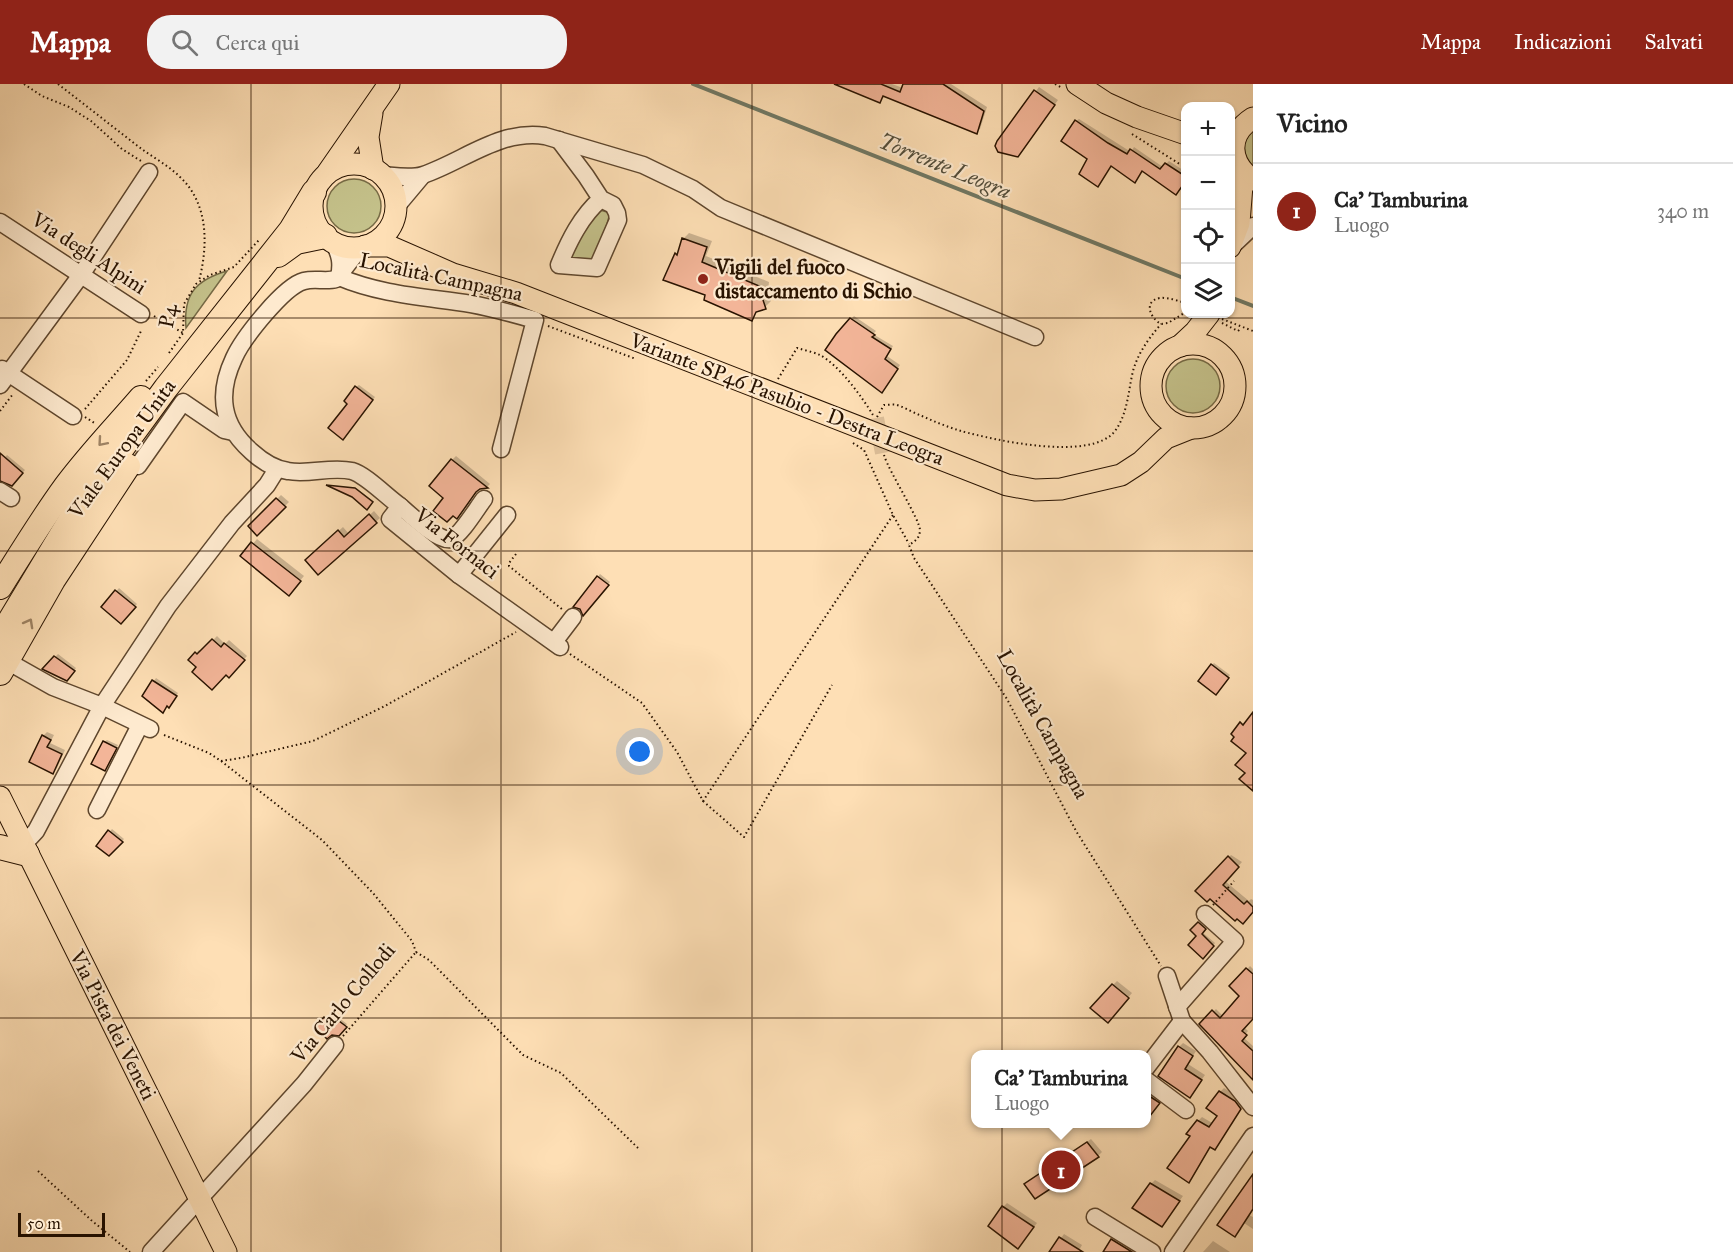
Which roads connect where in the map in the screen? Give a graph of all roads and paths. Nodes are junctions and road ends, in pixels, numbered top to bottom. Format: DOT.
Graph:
graph roads {
  1 [pos="24,84"];
  2 [pos="389,84"];
  3 [pos="1077,84"];
  4 [pos="373,109"];
  5 [pos="1244,121"];
  6 [pos="1164,125"];
  7 [pos="1181,127"];
  8 [pos="1181,132"];
  9 [pos="559,140"];
  10 [pos="145,167"];
  11 [pos="1241,170"];
  12 [pos="378,172"];
  13 [pos="422,176"];
  14 [pos="317,187"];
  15 [pos="601,199"];
  16 [pos="1253,203"];
  17 [pos="395,211"];
  18 [pos="0,222"];
  19 [pos="1240,234"];
  20 [pos="261,237"];
  21 [pos="330,239"];
  22 [pos="363,247"];
  23 [pos="422,261"];
  24 [pos="257,271"];
  25 [pos="81,275"];
  26 [pos="339,277"];
  27 [pos="1181,302"];
  28 [pos="1181,315"];
  29 [pos="1209,318"];
  30 [pos="1213,318"];
  31 [pos="1219,318"];
  32 [pos="144,319"];
  33 [pos="534,320"];
  34 [pos="1161,324"];
  35 [pos="1241,328"];
  36 [pos="1238,331"];
  37 [pos="1253,331"];
  38 [pos="1035,337"];
  39 [pos="193,338"];
  40 [pos="1180,346"];
  41 [pos="168,356"];
  42 [pos="646,362"];
  43 [pos="162,364"];
  44 [pos="1227,364"];
  45 [pos="8,377"];
  46 [pos="146,381"];
  47 [pos="776,381"];
  48 [pos="1253,381"];
  49 [pos="1253,389"];
  50 [pos="1232,402"];
  51 [pos="1156,407"];
  52 [pos="0,411"];
  53 [pos="73,416"];
  54 [pos="1191,428"];
  55 [pos="103,429"];
  56 [pos="233,432"];
  57 [pos="846,438"];
  58 [pos="501,449"];
  59 [pos="1150,451"];
  60 [pos="883,453"];
  61 [pos="138,466"];
  62 [pos="277,469"];
  63 [pos="484,499"];
  64 [pos="400,506"];
  65 [pos="507,515"];
  66 [pos="893,515"];
  67 [pos="26,545"];
  68 [pos="909,545"];
  69 [pos="516,554"];
  70 [pos="459,575"];
  71 [pos="0,577"];
  72 [pos="0,587"];
  73 [pos="573,618"];
  74 [pos="528,624"];
  75 [pos="0,637"];
  76 [pos="557,645"];
  77 [pos="4,667"];
  78 [pos="832,684"];
  79 [pos="102,706"];
  80 [pos="145,727"];
  81 [pos="221,761"];
  82 [pos="0,797"];
  83 [pos="704,801"];
  84 [pos="97,810"];
  85 [pos="17,849"];
  86 [pos="1234,881"];
  87 [pos="1206,914"];
  88 [pos="416,952"];
  89 [pos="1167,976"];
  90 [pos="1180,1014"];
  91 [pos="335,1044"];
  92 [pos="1151,1060"];
  93 [pos="1151,1084"];
  94 [pos="1253,1107"];
  95 [pos="1186,1110"];
  96 [pos="1253,1136"];
  97 [pos="638,1148"];
  98 [pos="38,1171"];
  99 [pos="200,1197"];
  100 [pos="1095,1217"];
  101 [pos="130,1252"];
  102 [pos="151,1252"];
  103 [pos="226,1252"];
  104 [pos="1152,1252"];
  105 [pos="1173,1252"];
  1 -- 10 [label="path"];
  2 -- 4 [label="main road"];
  3 -- 6 [label="main road"];
  4 -- 12 [label="main road"];
  4 -- 14 [label="main road"];
  5 -- 11 [label="main road"];
  6 -- 7 [label="main road"];
  6 -- 8 [label="main road"];
  9 -- 13 [label="street"];
  9 -- 15 [label="street"];
  9 -- 38 [label="street"];
  10 -- 25 [label="street"];
  11 -- 19 [label="main road"];
  12 -- 13 [label="street"];
  12 -- 14 [label="main road"];
  12 -- 17 [label="main road"];
  13 -- 17 [label="street"];
  14 -- 21 [label="main road"];
  14 -- 24 [label="highway"];
  16 -- 19 [label="main road"];
  17 -- 22 [label="main road"];
  17 -- 23 [label="main road"];
  18 -- 25 [label="street, Via degli Alpini"];
  20 -- 39 [label="path, P4"];
  21 -- 22 [label="main road"];
  21 -- 24 [label="highway"];
  21 -- 26 [label="street, Località Campagna"];
  22 -- 23 [label="main road, Variante SP46 Pasubio - Destra Leogra"];
  22 -- 26 [label="street, Località Campagna"];
  23 -- 59 [label="main road, Variante SP46 Pasubio - Destra Leogra"];
  24 -- 39 [label="highway, Viale Europa Unita"];
  25 -- 32 [label="street, Via degli Alpini"];
  25 -- 45 [label="street"];
  26 -- 33 [label="street, Località Campagna"];
  26 -- 56 [label="street, Via Fornaci"];
  27 -- 34 [label="path"];
  28 -- 34 [label="path"];
  29 -- 40 [label="main road"];
  30 -- 44 [label="main road"];
  31 -- 35 [label="path"];
  32 -- 39 [label="path, Via degli Alpini"];
  32 -- 55 [label="path"];
  33 -- 42 [label="path"];
  33 -- 58 [label="street"];
  34 -- 47 [label="path"];
  35 -- 36 [label="path"];
  35 -- 37 [label="path"];
  39 -- 41 [label="path, P4"];
  39 -- 67 [label="highway, one-way"];
  39 -- 75 [label="highway, Viale Europa Unita"];
  77 -- 39 [label="highway, one-way"];
  40 -- 44 [label="main road"];
  40 -- 51 [label="main road"];
  43 -- 46 [label="path"];
  44 -- 48 [label="main road"];
  44 -- 50 [label="main road"];
  45 -- 52 [label="path"];
  45 -- 53 [label="street"];
  49 -- 50 [label="main road"];
  50 -- 54 [label="main road"];
  51 -- 54 [label="main road"];
  51 -- 59 [label="main road"];
  54 -- 59 [label="main road, Variante SP46 Pasubio - Destra Leogra"];
  56 -- 61 [label="street"];
  56 -- 62 [label="street, Via Fornaci"];
  57 -- 66 [label="path, Località Campagna"];
  60 -- 68 [label="path"];
  62 -- 64 [label="street, Via Fornaci"];
  62 -- 79 [label="street"];
  63 -- 64 [label="street"];
  64 -- 70 [label="street, Via Fornaci"];
  65 -- 70 [label="street"];
  66 -- 68 [label="path, Località Campagna"];
  66 -- 83 [label="path"];
  67 -- 71 [label="highway"];
  67 -- 72 [label="highway"];
  68 -- 89 [label="path, Località Campagna"];
  69 -- 73 [label="path"];
  70 -- 74 [label="street, Via Fornaci"];
  73 -- 76 [label="street"];
  74 -- 76 [label="street, Via Fornaci"];
  74 -- 81 [label="path"];
  76 -- 83 [label="path"];
  77 -- 79 [label="street"];
  78 -- 83 [label="path"];
  79 -- 80 [label="street"];
  79 -- 85 [label="street"];
  80 -- 81 [label="path"];
  80 -- 84 [label="street"];
  81 -- 88 [label="path"];
  82 -- 85 [label="main road, Via Pista dei Veneti"];
  85 -- 99 [label="main road, Via Pista dei Veneti"];
  86 -- 87 [label="path"];
  87 -- 90 [label="street"];
  88 -- 91 [label="path, Via Carlo Collodi"];
  88 -- 97 [label="path, Via Carlo Collodi"];
  89 -- 90 [label="street"];
  90 -- 92 [label="street"];
  90 -- 94 [label="street"];
  91 -- 99 [label="street, Via Carlo Collodi"];
  93 -- 95 [label="street"];
  96 -- 105 [label="street"];
  98 -- 101 [label="path"];
  99 -- 102 [label="street, Via Carlo Collodi"];
  99 -- 103 [label="main road, Via Pista dei Veneti"];
  100 -- 104 [label="street"];
}
